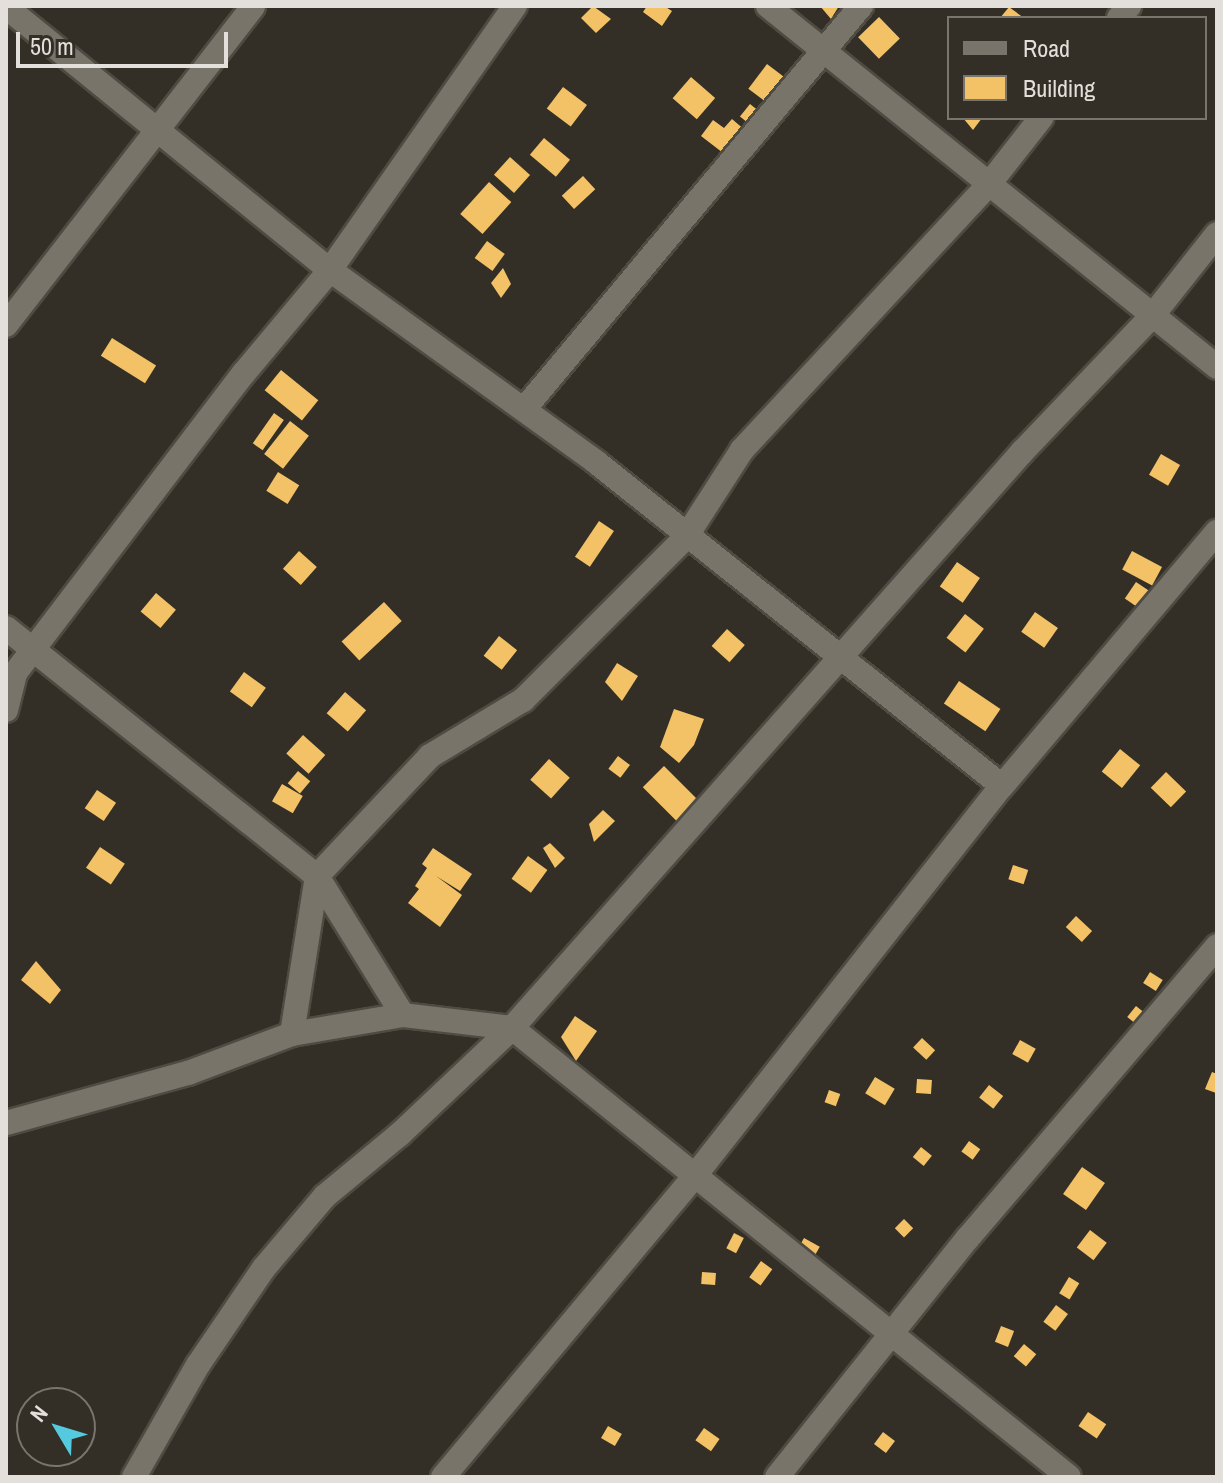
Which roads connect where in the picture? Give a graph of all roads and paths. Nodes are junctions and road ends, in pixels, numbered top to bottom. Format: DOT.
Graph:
graph roads {
  1 [pos="253,6"];
  2 [pos="515,6"];
  3 [pos="768,6"];
  4 [pos="861,6"];
  5 [pos="6,7"];
  6 [pos="825,52"];
  7 [pos="1039,120"];
  8 [pos="161,131"];
  9 [pos="990,183"];
  10 [pos="1217,234"];
  11 [pos="330,270"];
  12 [pos="1153,315"];
  13 [pos="6,325"];
  14 [pos="1217,367"];
  15 [pos="525,408"];
  16 [pos="1217,532"];
  17 [pos="686,537"];
  18 [pos="6,628"];
  19 [pos="36,650"];
  20 [pos="843,659"];
  21 [pos="10,680"];
  22 [pos="6,710"];
  23 [pos="1002,786"];
  24 [pos="317,876"];
  25 [pos="1217,946"];
  26 [pos="403,1015"];
  27 [pos="512,1028"];
  28 [pos="292,1034"];
  29 [pos="6,1123"];
  30 [pos="693,1178"];
  31 [pos="890,1335"];
  32 [pos="134,1477"];
  33 [pos="443,1477"];
  34 [pos="777,1477"];
  35 [pos="1069,1477"];
  1 -- 8 [label="street"];
  2 -- 11 [label="street"];
  3 -- 6 [label="street"];
  4 -- 6 [label="street"];
  5 -- 8 [label="street"];
  6 -- 9 [label="street"];
  6 -- 15 [label="street"];
  7 -- 9 [label="street"];
  8 -- 11 [label="street"];
  8 -- 13 [label="street"];
  9 -- 12 [label="street"];
  9 -- 17 [label="street"];
  10 -- 12 [label="street"];
  11 -- 15 [label="street"];
  11 -- 19 [label="street"];
  12 -- 14 [label="street"];
  12 -- 20 [label="street"];
  15 -- 17 [label="street"];
  16 -- 23 [label="street"];
  17 -- 20 [label="street"];
  17 -- 24 [label="street"];
  18 -- 19 [label="street"];
  19 -- 21 [label="street"];
  19 -- 24 [label="street"];
  20 -- 23 [label="street"];
  20 -- 27 [label="street"];
  21 -- 22 [label="street"];
  23 -- 30 [label="street"];
  24 -- 26 [label="street"];
  24 -- 28 [label="street"];
  25 -- 31 [label="street"];
  26 -- 27 [label="street"];
  26 -- 28 [label="street"];
  27 -- 30 [label="street"];
  27 -- 32 [label="street"];
  28 -- 29 [label="street"];
  30 -- 31 [label="street"];
  30 -- 33 [label="street"];
  31 -- 34 [label="street"];
  31 -- 35 [label="street"];
}
